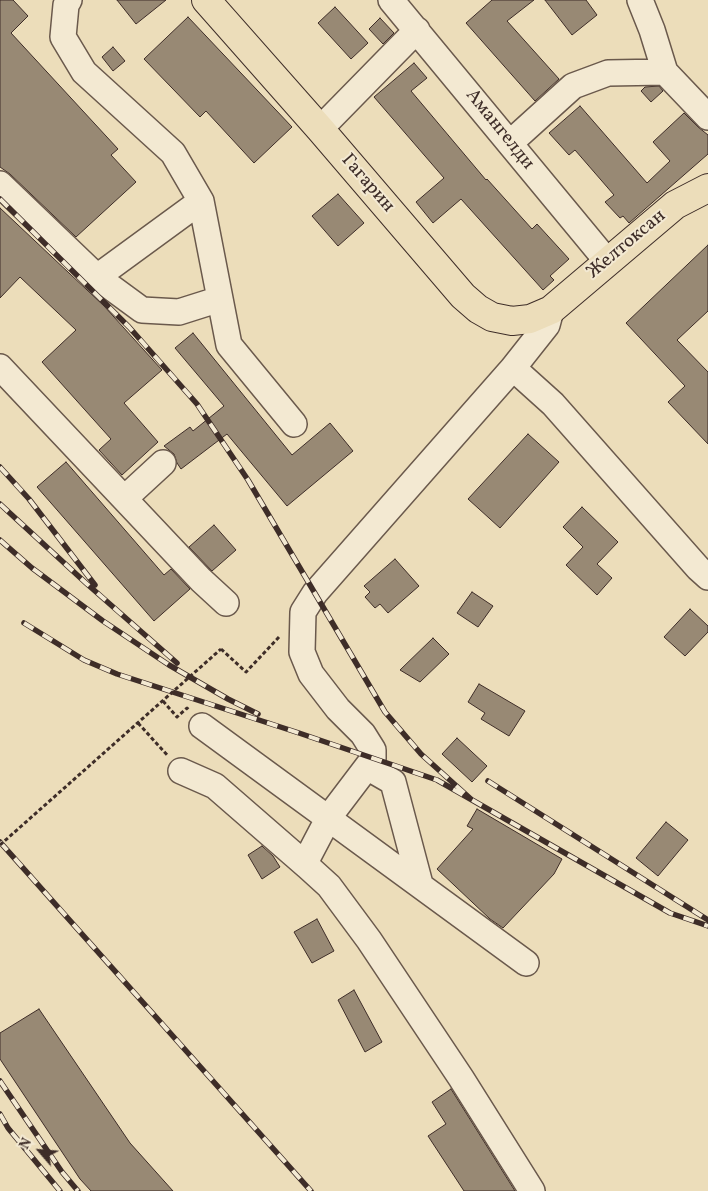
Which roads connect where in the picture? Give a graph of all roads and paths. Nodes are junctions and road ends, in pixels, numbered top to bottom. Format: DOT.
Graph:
graph roads {
  1 [pos="69,0"];
  2 [pos="206,0"];
  3 [pos="391,0"];
  4 [pos="640,0"];
  5 [pos="417,30"];
  6 [pos="665,72"];
  7 [pos="708,117"];
  8 [pos="320,129"];
  9 [pos="510,143"];
  10 [pos="0,184"];
  11 [pos="708,188"];
  12 [pos="202,201"];
  13 [pos="607,261"];
  14 [pos="97,277"];
  15 [pos="220,299"];
  16 [pos="551,310"];
  17 [pos="0,366"];
  18 [pos="513,368"];
  19 [pos="294,424"];
  20 [pos="163,462"];
  21 [pos="125,498"];
  22 [pos="708,577"];
  23 [pos="226,603"];
  24 [pos="302,612"];
  25 [pos="163,701"];
  26 [pos="138,723"];
  27 [pos="202,726"];
  28 [pos="367,767"];
  29 [pos="180,771"];
  30 [pos="329,817"];
  31 [pos="0,846"];
  32 [pos="307,866"];
  33 [pos="420,884"];
  34 [pos="526,963"];
  35 [pos="532,1191"];
  1 -- 12 [label="street"];
  2 -- 8 [label="main road, Гагарин"];
  3 -- 5 [label="street, Амангелди"];
  4 -- 6 [label="street"];
  5 -- 8 [label="street"];
  5 -- 9 [label="street, Амангелди"];
  6 -- 7 [label="street"];
  6 -- 9 [label="street"];
  8 -- 16 [label="main road, Гагарин"];
  9 -- 13 [label="street, Амангелди"];
  10 -- 14 [label="street"];
  11 -- 13 [label="main road, Желтоксан"];
  12 -- 14 [label="street"];
  12 -- 15 [label="street"];
  13 -- 16 [label="main road, Желтоксан"];
  14 -- 15 [label="street"];
  15 -- 19 [label="street"];
  16 -- 18 [label="street"];
  17 -- 21 [label="street"];
  18 -- 22 [label="street"];
  18 -- 24 [label="street"];
  20 -- 21 [label="street"];
  21 -- 23 [label="street"];
  24 -- 25 [label="path, bridge"];
  24 -- 28 [label="street"];
  25 -- 26 [label="path, bridge"];
  25 -- 27 [label="path"];
  26 -- 29 [label="path"];
  26 -- 31 [label="path, bridge"];
  27 -- 30 [label="street"];
  28 -- 30 [label="street"];
  28 -- 33 [label="street"];
  29 -- 32 [label="street"];
  30 -- 32 [label="street"];
  30 -- 33 [label="street"];
  32 -- 35 [label="street"];
  33 -- 34 [label="street"];
}
